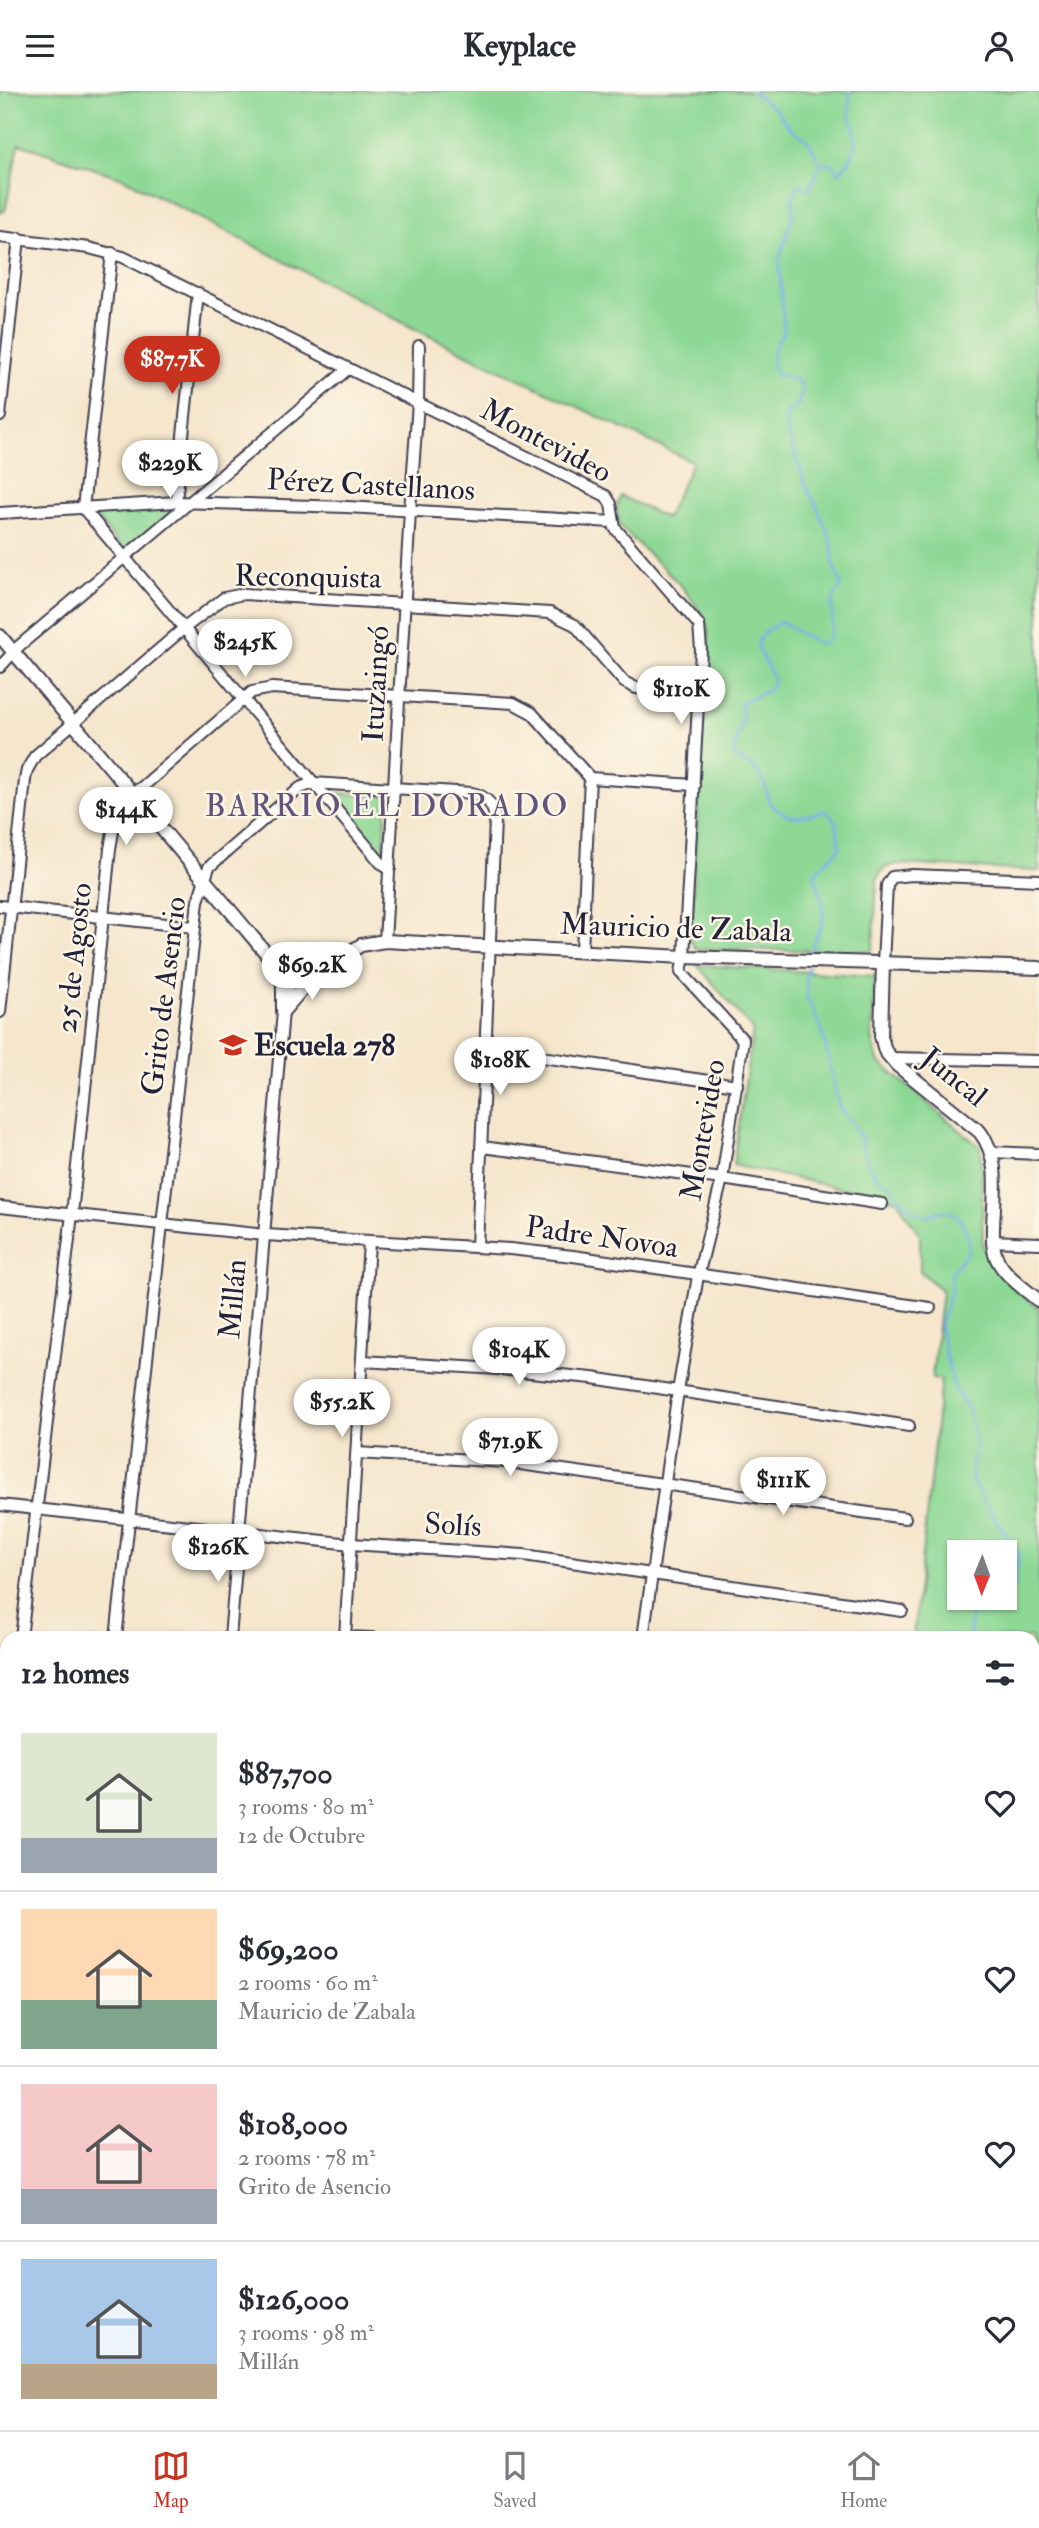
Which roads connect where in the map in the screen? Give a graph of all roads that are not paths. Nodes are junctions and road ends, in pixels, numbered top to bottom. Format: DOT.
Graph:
graph roads {
  1 [pos="0,237"];
  2 [pos="19,239"];
  3 [pos="111,253"];
  4 [pos="198,293"];
  5 [pos="419,346"];
  6 [pos="348,369"];
  7 [pos="418,403"];
  8 [pos="0,416"];
  9 [pos="176,502"];
  10 [pos="191,503"];
  11 [pos="83,508"];
  12 [pos="410,511"];
  13 [pos="0,513"];
  14 [pos="614,522"];
  15 [pos="124,559"];
  16 [pos="405,604"];
  17 [pos="183,629"];
  18 [pos="0,636"];
  19 [pos="14,653"];
  20 [pos="0,667"];
  21 [pos="699,694"];
  22 [pos="400,697"];
  23 [pos="242,700"];
  24 [pos="72,723"];
  25 [pos="590,778"];
  26 [pos="313,783"];
  27 [pos="694,785"];
  28 [pos="395,788"];
  29 [pos="131,794"];
  30 [pos="390,868"];
  31 [pos="203,880"];
  32 [pos="1039,880"];
  33 [pos="6,907"];
  34 [pos="104,918"];
  35 [pos="194,927"];
  36 [pos="385,941"];
  37 [pos="490,946"];
  38 [pos="582,951"];
  39 [pos="684,957"];
  40 [pos="883,963"];
  41 [pos="276,965"];
  42 [pos="1039,968"];
  43 [pos="283,984"];
  44 [pos="299,986"];
  45 [pos="283,1011"];
  46 [pos="0,1012"];
  47 [pos="486,1049"];
  48 [pos="890,1058"];
  49 [pos="1039,1061"];
  50 [pos="737,1084"];
  51 [pos="482,1147"];
  52 [pos="992,1152"];
  53 [pos="1039,1154"];
  54 [pos="722,1179"];
  55 [pos="882,1203"];
  56 [pos="0,1207"];
  57 [pos="72,1214"];
  58 [pos="162,1224"];
  59 [pos="265,1235"];
  60 [pos="992,1241"];
  61 [pos="369,1242"];
  62 [pos="1039,1243"];
  63 [pos="477,1247"];
  64 [pos="698,1276"];
  65 [pos="1039,1301"];
  66 [pos="930,1308"];
  67 [pos="362,1361"];
  68 [pos="678,1391"];
  69 [pos="909,1426"];
  70 [pos="357,1453"];
  71 [pos="665,1484"];
  72 [pos="0,1505"];
  73 [pos="37,1509"];
  74 [pos="905,1518"];
  75 [pos="130,1519"];
  76 [pos="238,1532"];
  77 [pos="351,1544"];
  78 [pos="651,1575"];
  79 [pos="902,1611"];
  80 [pos="22,1631"];
  81 [pos="117,1631"];
  82 [pos="231,1631"];
  83 [pos="345,1631"];
  84 [pos="644,1631"];
  1 -- 2 [label="street, Montevideo"];
  2 -- 3 [label="street, Montevideo"];
  2 -- 8 [label="street"];
  3 -- 4 [label="street, Montevideo"];
  3 -- 11 [label="street"];
  4 -- 6 [label="street, Montevideo"];
  4 -- 9 [label="street"];
  5 -- 7 [label="street, Ituzaingó"];
  6 -- 7 [label="street, Montevideo"];
  6 -- 10 [label="street"];
  7 -- 12 [label="street, Ituzaingó"];
  7 -- 14 [label="street, Montevideo"];
  9 -- 10 [label="street, Pérez Castellanos"];
  9 -- 11 [label="street, Pérez Castellanos"];
  10 -- 12 [label="street, Pérez Castellanos"];
  10 -- 15 [label="street"];
  11 -- 13 [label="street, Pérez Castellanos"];
  11 -- 15 [label="street"];
  12 -- 14 [label="street, Pérez Castellanos"];
  12 -- 16 [label="street, Ituzaingó"];
  14 -- 21 [label="street, Montevideo"];
  15 -- 17 [label="street"];
  15 -- 19 [label="street"];
  16 -- 17 [label="street, Reconquista"];
  16 -- 21 [label="street, Reconquista"];
  16 -- 22 [label="street, Ituzaingó"];
  17 -- 23 [label="street"];
  17 -- 24 [label="street, Reconquista"];
  18 -- 19 [label="street"];
  19 -- 20 [label="street"];
  19 -- 24 [label="street"];
  21 -- 27 [label="street, Montevideo"];
  22 -- 23 [label="street, 25 de Agosto"];
  22 -- 25 [label="street, 25 de Agosto"];
  22 -- 28 [label="street, Ituzaingó"];
  23 -- 26 [label="street"];
  23 -- 29 [label="street, 25 de Agosto"];
  24 -- 29 [label="street"];
  24 -- 33 [label="street, Reconquista"];
  25 -- 27 [label="street"];
  25 -- 38 [label="street"];
  26 -- 28 [label="street"];
  26 -- 30 [label="street"];
  26 -- 31 [label="street, Grito de Asencio"];
  27 -- 39 [label="street, Montevideo"];
  28 -- 30 [label="street, Ituzaingó"];
  28 -- 37 [label="street"];
  29 -- 31 [label="street"];
  29 -- 34 [label="street, 25 de Agosto"];
  30 -- 36 [label="street, Ituzaingó"];
  31 -- 35 [label="street, Grito de Asencio"];
  31 -- 41 [label="street"];
  32 -- 40 [label="street, Juncal"];
  33 -- 34 [label="street"];
  33 -- 46 [label="street, Reconquista"];
  34 -- 35 [label="street"];
  34 -- 57 [label="street, 25 de Agosto"];
  35 -- 58 [label="street, Grito de Asencio"];
  36 -- 37 [label="street, Mauricio de Zabala"];
  36 -- 44 [label="street, Mauricio de Zabala"];
  37 -- 38 [label="street, Mauricio de Zabala"];
  37 -- 47 [label="street"];
  38 -- 39 [label="street, Mauricio de Zabala"];
  39 -- 40 [label="street, Mauricio de Zabala"];
  39 -- 50 [label="street, Montevideo"];
  40 -- 42 [label="street, Mauricio de Zabala"];
  40 -- 48 [label="street, Juncal"];
  41 -- 43 [label="street, Millán"];
  41 -- 44 [label="street"];
  43 -- 44 [label="street"];
  43 -- 45 [label="street, Millán"];
  44 -- 45 [label="street, Mauricio de Zabala"];
  45 -- 59 [label="street, Millán"];
  47 -- 50 [label="street"];
  47 -- 51 [label="street"];
  48 -- 49 [label="street"];
  48 -- 52 [label="street, Juncal"];
  50 -- 54 [label="street, Montevideo"];
  51 -- 54 [label="street"];
  51 -- 63 [label="street"];
  52 -- 53 [label="street"];
  52 -- 60 [label="street, Juncal"];
  54 -- 55 [label="street"];
  54 -- 64 [label="street, Montevideo"];
  56 -- 57 [label="street, Padre Novoa"];
  57 -- 58 [label="street, Padre Novoa"];
  57 -- 73 [label="street, 25 de Agosto"];
  58 -- 59 [label="street, Padre Novoa"];
  58 -- 75 [label="street, Grito de Asencio"];
  59 -- 61 [label="street, Padre Novoa"];
  59 -- 76 [label="street, Millán"];
  60 -- 62 [label="street"];
  60 -- 65 [label="street, Juncal"];
  61 -- 63 [label="street, Padre Novoa"];
  61 -- 67 [label="street"];
  63 -- 64 [label="street, Padre Novoa"];
  64 -- 66 [label="street, Padre Novoa"];
  64 -- 68 [label="street, Montevideo"];
  67 -- 68 [label="street"];
  67 -- 70 [label="street"];
  68 -- 69 [label="street"];
  68 -- 71 [label="street, Montevideo"];
  70 -- 71 [label="street"];
  70 -- 77 [label="street"];
  71 -- 74 [label="street"];
  71 -- 78 [label="street, Montevideo"];
  72 -- 73 [label="street, Solís"];
  73 -- 75 [label="street, Solís"];
  73 -- 80 [label="street, 25 de Agosto"];
  75 -- 76 [label="street, Solís"];
  75 -- 81 [label="street, Grito de Asencio"];
  76 -- 77 [label="street, Solís"];
  76 -- 82 [label="street, Millán"];
  77 -- 78 [label="street, Solís"];
  77 -- 83 [label="street"];
  78 -- 79 [label="street, Solís"];
  78 -- 84 [label="street, Montevideo"];
}
